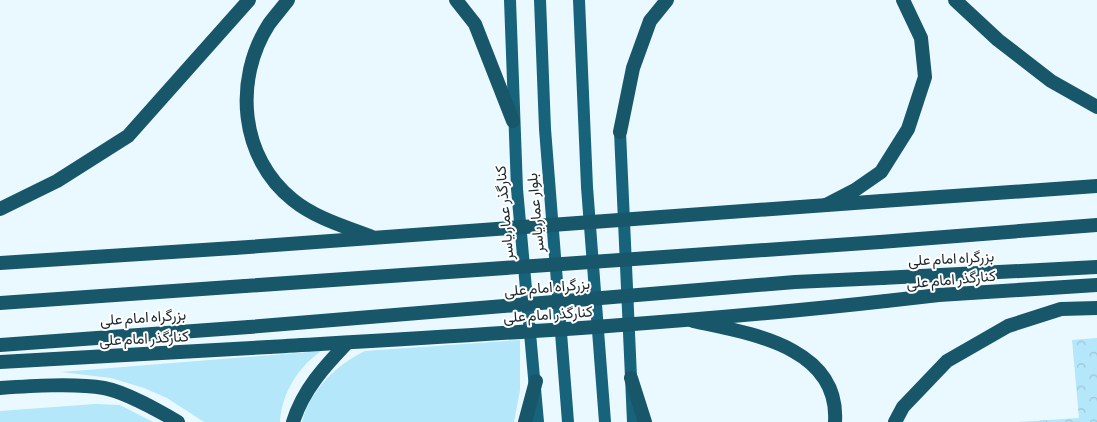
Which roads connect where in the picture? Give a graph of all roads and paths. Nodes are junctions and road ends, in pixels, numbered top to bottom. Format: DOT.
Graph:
graph roads {
  1 [pos="249,0"];
  2 [pos="288,0"];
  3 [pos="456,0"];
  4 [pos="510,0"];
  5 [pos="540,0"];
  6 [pos="579,0"];
  7 [pos="667,0"];
  8 [pos="903,0"];
  9 [pos="955,0"];
  10 [pos="1097,108"];
  11 [pos="513,121"];
  12 [pos="620,132"];
  13 [pos="1097,186"];
  14 [pos="826,205"];
  15 [pos="0,209"];
  16 [pos="1097,225"];
  17 [pos="372,237"];
  18 [pos="0,263"];
  19 [pos="1097,267"];
  20 [pos="1097,285"];
  21 [pos="0,303"];
  22 [pos="1097,308"];
  23 [pos="692,320"];
  24 [pos="346,343"];
  25 [pos="0,345"];
  26 [pos="0,362"];
  27 [pos="631,378"];
  28 [pos="536,381"];
  29 [pos="0,388"];
  30 [pos="178,422"];
  31 [pos="292,422"];
  32 [pos="525,422"];
  33 [pos="538,422"];
  34 [pos="568,422"];
  35 [pos="605,422"];
  36 [pos="633,422"];
  37 [pos="645,422"];
  38 [pos="835,422"];
  39 [pos="895,422"];
  1 -- 15 [label="highway"];
  2 -- 17 [label="highway"];
  3 -- 11 [label="highway"];
  4 -- 11 [label="main road, کنارگذر عمار یاسر"];
  5 -- 34 [label="main road, بلوار عمار یاسر"];
  6 -- 35 [label="main road"];
  7 -- 12 [label="highway"];
  8 -- 14 [label="highway"];
  9 -- 10 [label="highway"];
  11 -- 28 [label="main road, کنارگذر عمار یاسر"];
  12 -- 27 [label="main road"];
  13 -- 14 [label="highway, bridge"];
  14 -- 17 [label="highway, bridge"];
  16 -- 21 [label="highway, بزرگراه امام علی, bridge"];
  17 -- 18 [label="highway, bridge"];
  19 -- 25 [label="highway, بزرگراه امام علی, bridge"];
  20 -- 23 [label="highway, کنارگذر امام علی, bridge"];
  22 -- 39 [label="highway"];
  23 -- 24 [label="highway, کنارگذر امام علی, bridge"];
  23 -- 38 [label="highway"];
  24 -- 26 [label="highway, کنارگذر امام علی, bridge"];
  24 -- 31 [label="highway"];
  27 -- 36 [label="main road"];
  27 -- 37 [label="highway"];
  28 -- 32 [label="highway"];
  28 -- 33 [label="main road, کنارگذر عمار یاسر"];
  29 -- 30 [label="highway"];
}
